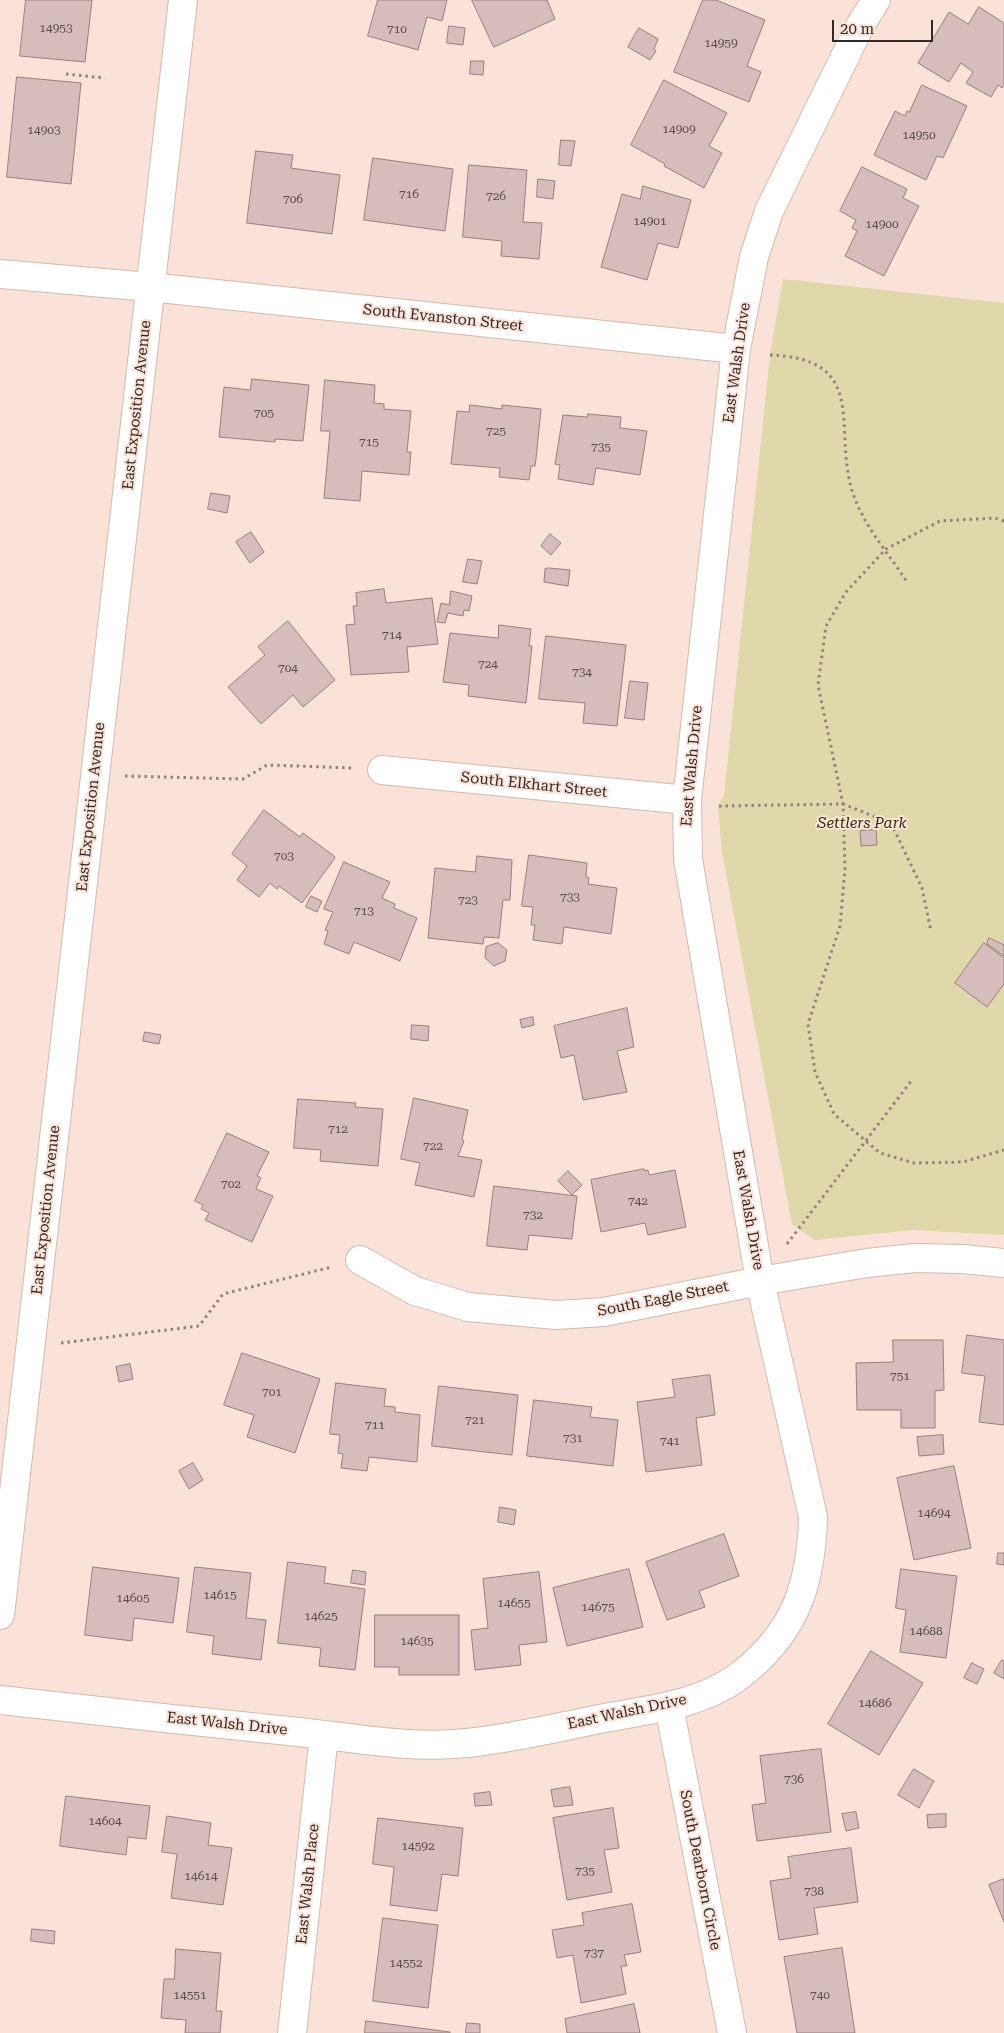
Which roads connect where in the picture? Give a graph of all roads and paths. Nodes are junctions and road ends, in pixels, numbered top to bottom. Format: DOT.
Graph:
graph roads {
  1 [pos="183,0"];
  2 [pos="876,0"];
  3 [pos="66,74"];
  4 [pos="105,78"];
  5 [pos="0,274"];
  6 [pos="150,287"];
  7 [pos="736,349"];
  8 [pos="770,356"];
  9 [pos="1004,521"];
  10 [pos="886,549"];
  11 [pos="908,582"];
  12 [pos="382,770"];
  13 [pos="95,775"];
  14 [pos="687,800"];
  15 [pos="843,804"];
  16 [pos="718,806"];
  17 [pos="931,931"];
  18 [pos="912,1080"];
  19 [pos="867,1142"];
  20 [pos="1004,1150"];
  21 [pos="360,1260"];
  22 [pos="1004,1264"];
  23 [pos="760,1280"];
  24 [pos="30,1346"];
  25 [pos="0,1614"];
  26 [pos="0,1700"];
  27 [pos="669,1706"];
  28 [pos="324,1735"];
  29 [pos="292,2033"];
  30 [pos="732,2033"];
  1 -- 6 [label="street, East Exposition Avenue"];
  2 -- 7 [label="street, East Walsh Drive"];
  3 -- 4 [label="path"];
  5 -- 6 [label="street, South Evanston Street"];
  6 -- 7 [label="street, South Evanston Street"];
  6 -- 13 [label="street, East Exposition Avenue"];
  7 -- 14 [label="street, East Walsh Drive"];
  8 -- 10 [label="path"];
  9 -- 10 [label="path"];
  10 -- 11 [label="path"];
  10 -- 15 [label="path"];
  12 -- 13 [label="path"];
  12 -- 14 [label="street, South Elkhart Street"];
  13 -- 24 [label="street, East Exposition Avenue"];
  14 -- 23 [label="street, East Walsh Drive"];
  15 -- 16 [label="path"];
  15 -- 17 [label="path"];
  15 -- 19 [label="path"];
  18 -- 19 [label="path"];
  19 -- 20 [label="path"];
  19 -- 23 [label="path"];
  21 -- 23 [label="street, South Eagle Street"];
  21 -- 24 [label="path"];
  22 -- 23 [label="street, South Eagle Street"];
  23 -- 27 [label="street, East Walsh Drive"];
  24 -- 25 [label="street, East Exposition Avenue"];
  26 -- 28 [label="street, East Walsh Drive"];
  27 -- 28 [label="street, East Walsh Drive"];
  27 -- 30 [label="street, South Dearborn Circle"];
  28 -- 29 [label="street, East Walsh Place"];
}
